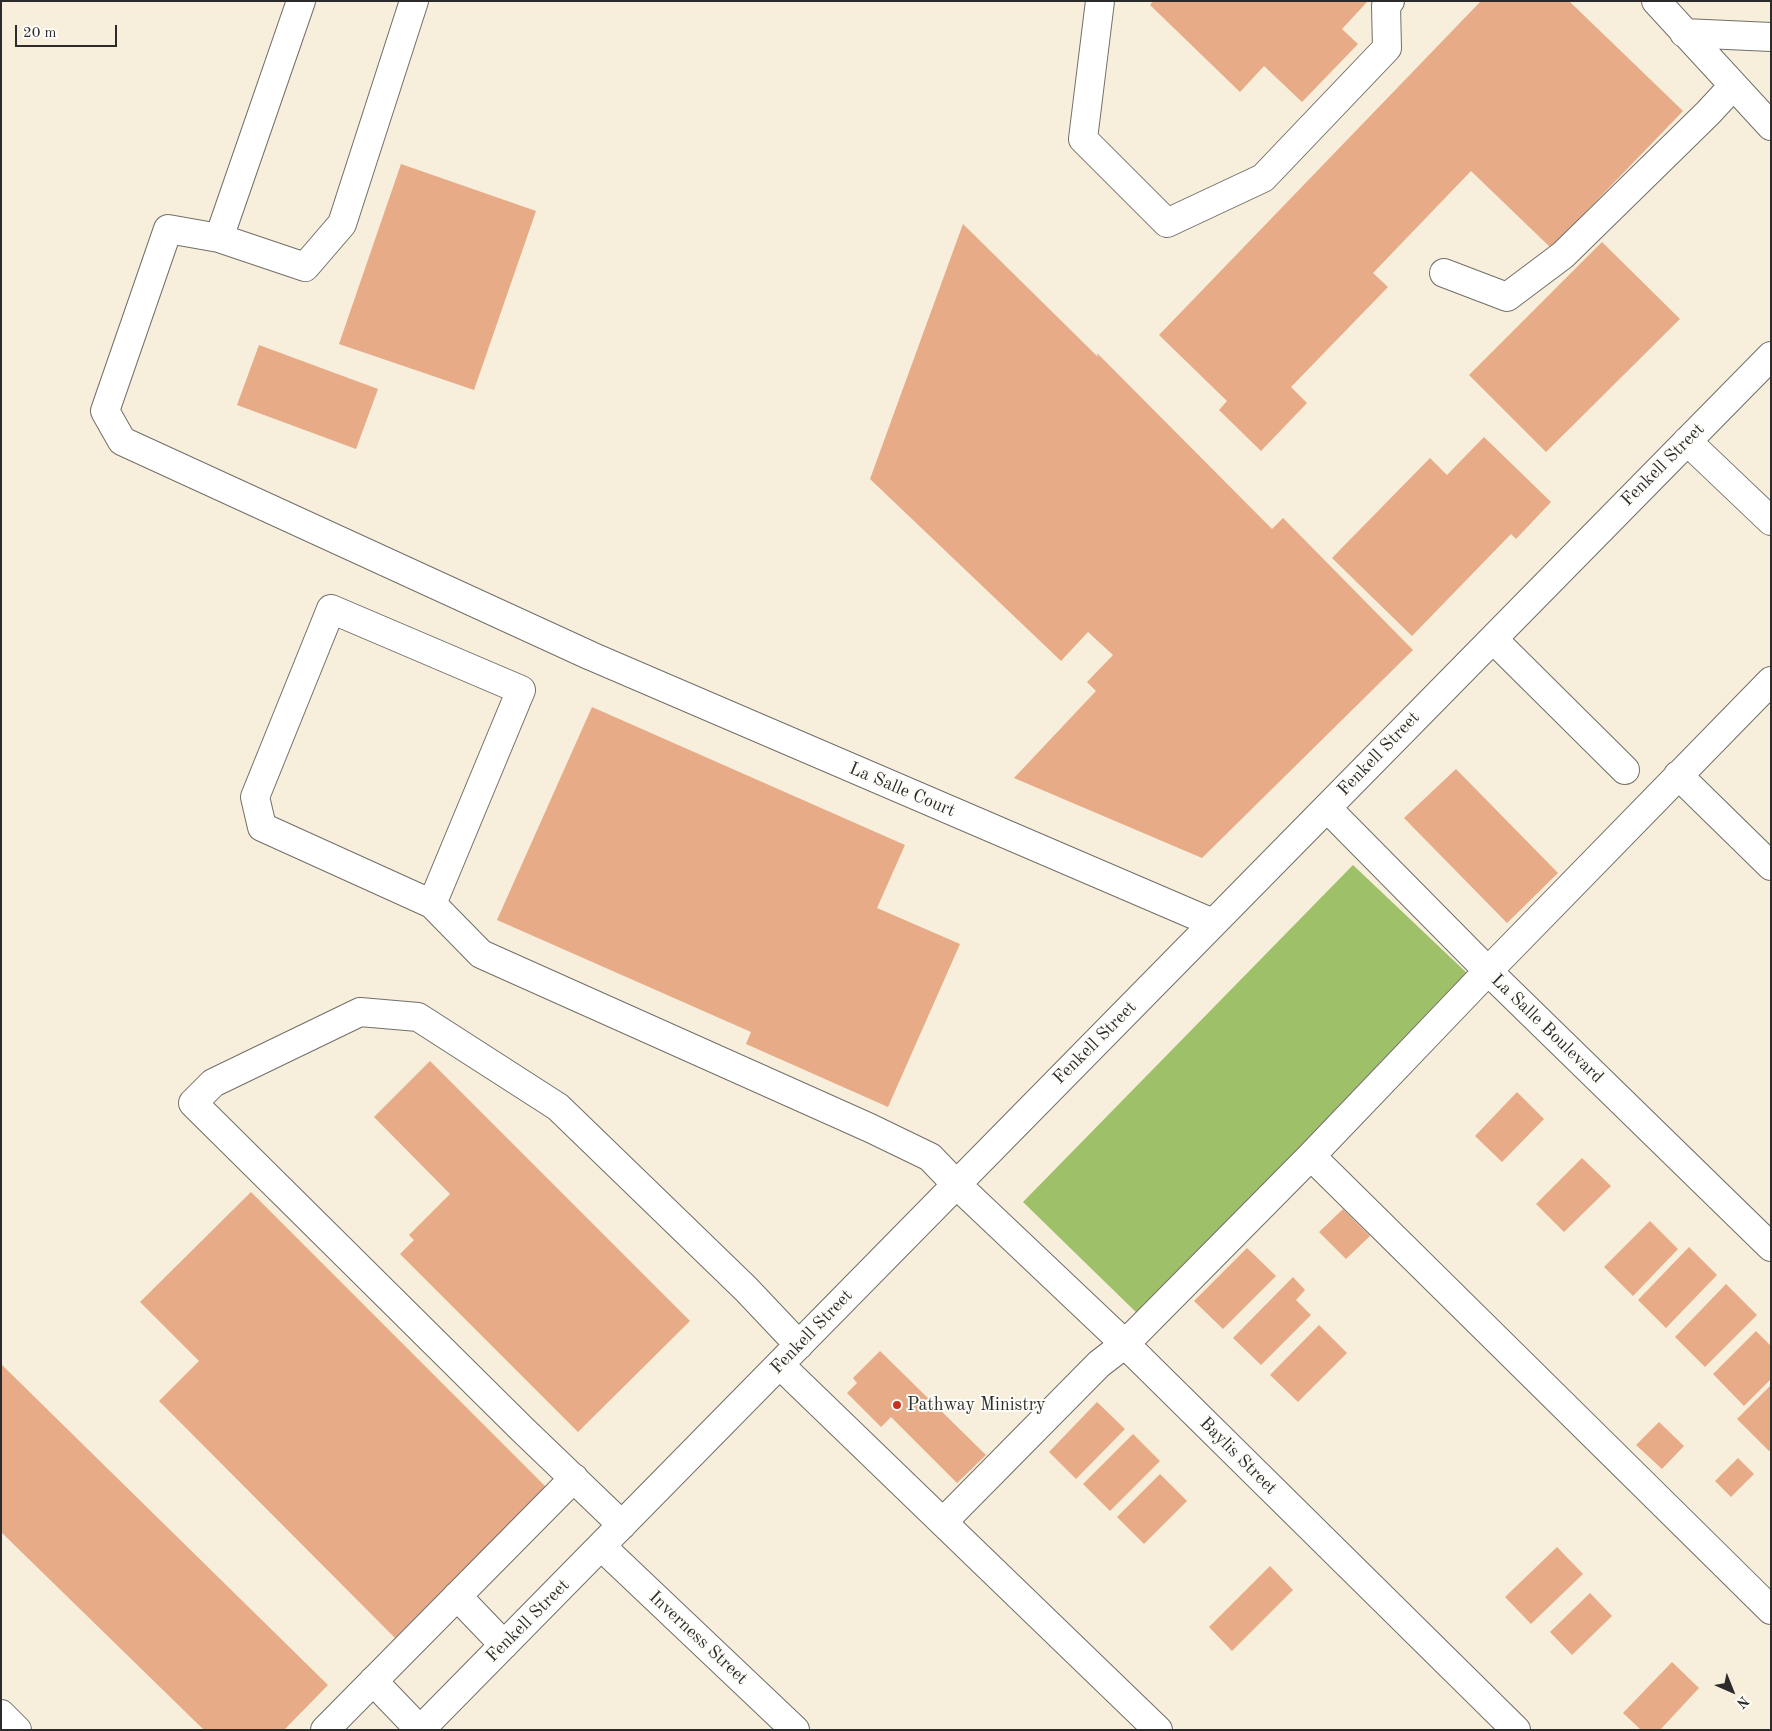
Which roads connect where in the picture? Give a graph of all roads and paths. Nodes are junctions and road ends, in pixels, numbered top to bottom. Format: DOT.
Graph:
graph roads {
  1 [pos="301,1"];
  2 [pos="414,1"];
  3 [pos="1100,1"];
  4 [pos="1390,1"];
  5 [pos="1656,1"];
  6 [pos="1684,32"];
  7 [pos="1771,36"];
  8 [pos="1733,86"];
  9 [pos="1771,126"];
  10 [pos="219,238"];
  11 [pos="1444,273"];
  12 [pos="1771,356"];
  13 [pos="1687,441"];
  14 [pos="1771,521"];
  15 [pos="1493,638"];
  16 [pos="1771,680"];
  17 [pos="1625,770"];
  18 [pos="1678,775"];
  19 [pos="1327,808"];
  20 [pos="1771,866"];
  21 [pos="432,904"];
  22 [pos="1213,923"];
  23 [pos="1488,971"];
  24 [pos="1311,1156"];
  25 [pos="956,1184"];
  26 [pos="1771,1247"];
  27 [pos="799,1344"];
  28 [pos="1125,1344"];
  29 [pos="780,1365"];
  30 [pos="574,1478"];
  31 [pos="943,1522"];
  32 [pos="622,1524"];
  33 [pos="601,1546"];
  34 [pos="457,1596"];
  35 [pos="1771,1610"];
  36 [pos="504,1645"];
  37 [pos="373,1681"];
  38 [pos="1,1714"];
  39 [pos="17,1730"];
  40 [pos="325,1730"];
  41 [pos="420,1730"];
  42 [pos="795,1730"];
  43 [pos="1158,1730"];
  44 [pos="1516,1730"];
  1 -- 10 [label="street"];
  2 -- 10 [label="street"];
  3 -- 4 [label="street"];
  5 -- 6 [label="street"];
  6 -- 7 [label="street"];
  6 -- 8 [label="street"];
  8 -- 9 [label="street"];
  8 -- 11 [label="street"];
  10 -- 22 [label="street, La Salle Court"];
  12 -- 13 [label="street, Fenkell Street"];
  13 -- 14 [label="street"];
  13 -- 15 [label="street, Fenkell Street"];
  15 -- 17 [label="street"];
  15 -- 19 [label="street, Fenkell Street"];
  16 -- 18 [label="street"];
  18 -- 20 [label="street"];
  18 -- 23 [label="street"];
  19 -- 22 [label="street, Fenkell Street"];
  19 -- 23 [label="street, La Salle Boulevard"];
  21 -- 21 [label="street"];
  21 -- 25 [label="street, Baylis Street"];
  22 -- 25 [label="street, Fenkell Street"];
  23 -- 24 [label="street"];
  23 -- 26 [label="street, La Salle Boulevard"];
  24 -- 28 [label="street"];
  24 -- 35 [label="street"];
  25 -- 27 [label="street, Fenkell Street"];
  25 -- 28 [label="street, Baylis Street"];
  27 -- 29 [label="street, Fenkell Street"];
  27 -- 30 [label="street"];
  28 -- 31 [label="street"];
  28 -- 44 [label="street, Baylis Street"];
  29 -- 31 [label="street"];
  29 -- 32 [label="street, Fenkell Street"];
  30 -- 32 [label="street"];
  30 -- 34 [label="street"];
  31 -- 43 [label="street"];
  32 -- 33 [label="street, Fenkell Street"];
  33 -- 36 [label="street, Fenkell Street"];
  33 -- 42 [label="street, Inverness Street"];
  34 -- 36 [label="street"];
  34 -- 37 [label="street"];
  36 -- 41 [label="street, Fenkell Street"];
  37 -- 40 [label="street"];
  37 -- 41 [label="street"];
  38 -- 39 [label="street"];
}
